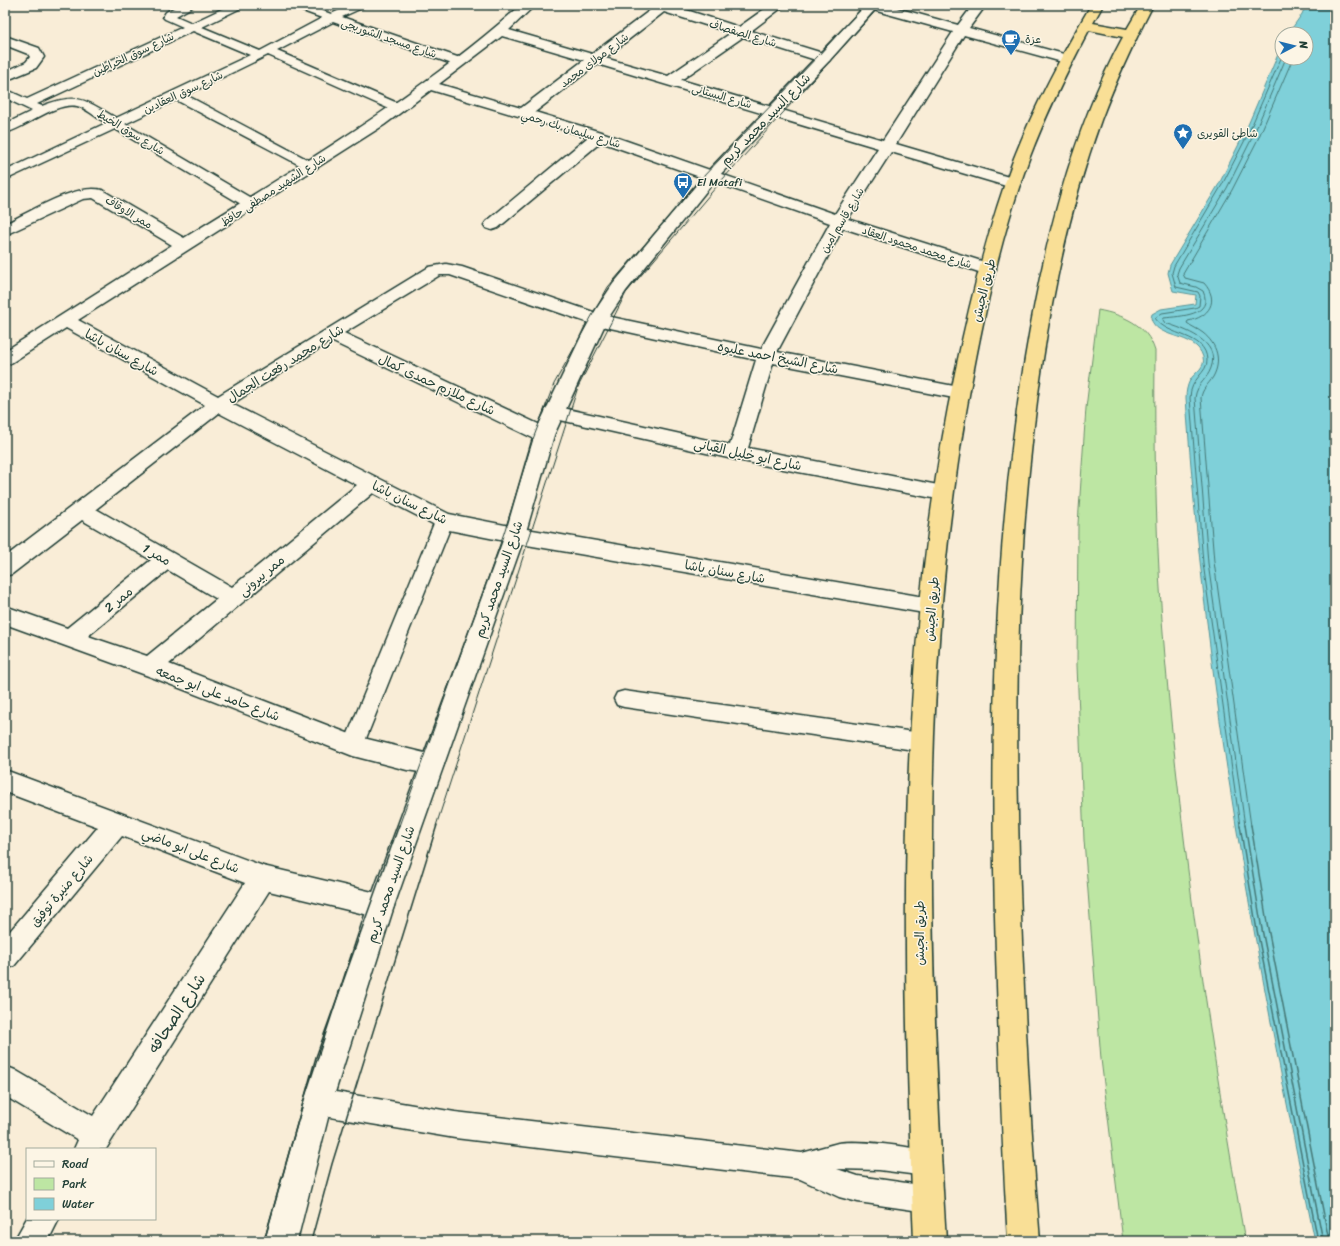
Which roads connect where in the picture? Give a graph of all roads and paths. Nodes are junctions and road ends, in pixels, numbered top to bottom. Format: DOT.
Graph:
graph roads {
  1 [pos="188,5"];
  2 [pos="239,5"];
  3 [pos="296,5"];
  4 [pos="360,5"];
  5 [pos="529,5"];
  6 [pos="779,5"];
  7 [pos="872,5"];
  8 [pos="980,5"];
  9 [pos="1097,5"];
  10 [pos="1147,5"];
  11 [pos="664,6"];
  12 [pos="331,18"];
  13 [pos="1085,25"];
  14 [pos="192,27"];
  15 [pos="500,31"];
  16 [pos="960,31"];
  17 [pos="740,32"];
  18 [pos="1130,34"];
  19 [pos="5,40"];
  20 [pos="264,53"];
  21 [pos="824,58"];
  22 [pos="595,59"];
  23 [pos="1066,59"];
  24 [pos="459,62"];
  25 [pos="5,77"];
  26 [pos="671,81"];
  27 [pos="429,85"];
  28 [pos="5,92"];
  29 [pos="177,95"];
  30 [pos="28,104"];
  31 [pos="398,108"];
  32 [pos="772,111"];
  33 [pos="43,112"];
  34 [pos="523,114"];
  35 [pos="116,123"];
  36 [pos="5,129"];
  37 [pos="599,136"];
  38 [pos="887,147"];
  39 [pos="309,166"];
  40 [pos="5,176"];
  41 [pos="711,176"];
  42 [pos="1013,183"];
  43 [pos="251,204"];
  44 [pos="839,221"];
  45 [pos="492,225"];
  46 [pos="5,230"];
  47 [pos="185,246"];
  48 [pos="988,270"];
  49 [pos="598,320"];
  50 [pos="66,322"];
  51 [pos="330,334"];
  52 [pos="766,356"];
  53 [pos="5,359"];
  54 [pos="959,393"];
  55 [pos="218,404"];
  56 [pos="554,412"];
  57 [pos="544,435"];
  58 [pos="737,453"];
  59 [pos="372,483"];
  60 [pos="943,493"];
  61 [pos="81,510"];
  62 [pos="444,521"];
  63 [pos="515,535"];
  64 [pos="166,560"];
  65 [pos="5,568"];
  66 [pos="233,598"];
  67 [pos="930,606"];
  68 [pos="5,615"];
  69 [pos="70,638"];
  70 [pos="150,667"];
  71 [pos="624,699"];
  72 [pos="921,742"];
  73 [pos="353,746"];
  74 [pos="432,764"];
  75 [pos="5,781"];
  76 [pos="117,823"];
  77 [pos="263,878"];
  78 [pos="381,906"];
  79 [pos="5,957"];
  80 [pos="5,1080"];
  81 [pos="318,1102"];
  82 [pos="94,1142"];
  83 [pos="926,1163"];
  84 [pos="802,1166"];
  85 [pos="927,1199"];
  86 [pos="43,1220"];
  87 [pos="30,1241"];
  88 [pos="281,1241"];
  89 [pos="930,1241"];
  90 [pos="1024,1241"];
  1 -- 14 [label="lane"];
  2 -- 14 [label="lane, شارع سوق الخراطين"];
  3 -- 12 [label="lane, شارع مسجد الشوربجى"];
  4 -- 12 [label="lane, شارع سوق العقادين"];
  5 -- 15 [label="street, شارع الشهيد مصطفى حافظ"];
  6 -- 17 [label="street"];
  7 -- 16 [label="street"];
  7 -- 21 [label="street, شارع السيد محمد كريم"];
  8 -- 16 [label="street, شارع قاسم امين"];
  9 -- 13 [label="highway, طريق الجيش"];
  10 -- 18 [label="highway"];
  11 -- 17 [label="street, شارع الصفصاف"];
  11 -- 22 [label="street, شارع مولاى محمد"];
  12 -- 20 [label="lane, شارع سوق العقادين"];
  12 -- 24 [label="lane, شارع مسجد الشوربجى"];
  13 -- 18 [label="highway"];
  13 -- 23 [label="highway, طريق الجيش"];
  14 -- 20 [label="lane"];
  14 -- 30 [label="lane, شارع سوق الخراطين"];
  15 -- 22 [label="street, شارع البستانى"];
  15 -- 24 [label="street, شارع الشهيد مصطفى حافظ"];
  16 -- 23 [label="street"];
  16 -- 38 [label="street, شارع قاسم امين"];
  17 -- 21 [label="street, شارع الصفصاف"];
  17 -- 26 [label="street"];
  18 -- 90 [label="highway"];
  19 -- 25 [label="street"];
  20 -- 29 [label="lane, شارع سوق العقادين"];
  20 -- 31 [label="lane"];
  21 -- 32 [label="street, شارع السيد محمد كريم"];
  22 -- 26 [label="street, شارع البستانى"];
  22 -- 34 [label="street, شارع مولاى محمد"];
  23 -- 42 [label="highway, طريق الجيش"];
  24 -- 27 [label="street, شارع الشهيد مصطفى حافظ"];
  26 -- 32 [label="street, شارع البستانى"];
  27 -- 31 [label="street, شارع الشهيد مصطفى حافظ"];
  27 -- 34 [label="street, شارع سليمان بك رحمي"];
  28 -- 30 [label="lane"];
  29 -- 35 [label="lane, شارع سوق العقادين"];
  29 -- 39 [label="lane"];
  30 -- 33 [label="lane"];
  31 -- 39 [label="street, شارع الشهيد مصطفى حافظ"];
  32 -- 38 [label="street, شارع البستانى"];
  32 -- 41 [label="street, شارع السيد محمد كريم"];
  33 -- 35 [label="lane, شارع سوق الخيط"];
  33 -- 36 [label="lane, شارع سوق الخيط"];
  34 -- 37 [label="street, شارع سليمان بك رحمي"];
  35 -- 40 [label="lane, شارع سوق العقادين"];
  35 -- 43 [label="lane, شارع سوق الخيط"];
  37 -- 41 [label="street, شارع سليمان بك رحمي"];
  37 -- 45 [label="street"];
  38 -- 42 [label="street, شارع البستانى"];
  38 -- 44 [label="street, شارع قاسم امين"];
  39 -- 43 [label="street, شارع الشهيد مصطفى حافظ"];
  41 -- 44 [label="street, شارع محمد محمود العقاد"];
  41 -- 49 [label="street, شارع السيد محمد كريم"];
  42 -- 48 [label="highway, طريق الجيش"];
  43 -- 47 [label="street, شارع الشهيد مصطفى حافظ"];
  44 -- 48 [label="street, شارع محمد محمود العقاد"];
  44 -- 52 [label="street, شارع قاسم امين"];
  46 -- 47 [label="street, ممر الاوقاف"];
  47 -- 50 [label="street, شارع الشهيد مصطفى حافظ"];
  48 -- 54 [label="highway, طريق الجيش"];
  49 -- 51 [label="street, شارع محمد رفعت الجمال"];
  49 -- 52 [label="street, شارع الشيخ احمد عليوه"];
  49 -- 56 [label="street, شارع السيد محمد كريم"];
  50 -- 53 [label="street, شارع الشهيد مصطفى حافظ"];
  50 -- 55 [label="street, شارع سنان باشا"];
  51 -- 55 [label="street, شارع محمد رفعت الجمال"];
  51 -- 57 [label="street, شارع ملازم حمدى كمال"];
  52 -- 54 [label="street, شارع الشيخ احمد عليوه"];
  52 -- 58 [label="street, شارع قاسم امين"];
  54 -- 60 [label="highway, طريق الجيش"];
  55 -- 59 [label="street, شارع سنان باشا"];
  55 -- 61 [label="street, شارع محمد رفعت الجمال"];
  56 -- 57 [label="street, شارع السيد محمد كريم"];
  56 -- 58 [label="street, شارع ابو خليل القبانى"];
  57 -- 63 [label="street, شارع السيد محمد كريم"];
  58 -- 60 [label="street, شارع ابو خليل القبانى"];
  59 -- 62 [label="street, شارع سنان باشا"];
  59 -- 66 [label="street, ممر بيرونى"];
  60 -- 67 [label="highway, طريق الجيش"];
  61 -- 64 [label="street, ممر 1"];
  61 -- 65 [label="street, شارع محمد رفعت الجمال"];
  62 -- 63 [label="street, شارع سنان باشا"];
  62 -- 73 [label="lane"];
  63 -- 67 [label="street, شارع سنان باشا"];
  63 -- 74 [label="street, شارع السيد محمد كريم"];
  64 -- 66 [label="street, ممر 1"];
  64 -- 69 [label="street, ممر 2"];
  66 -- 70 [label="street, ممر بيرونى"];
  67 -- 72 [label="highway, طريق الجيش"];
  68 -- 69 [label="street, شارع حامد على ابو جمعه"];
  69 -- 70 [label="street, شارع حامد على ابو جمعه"];
  70 -- 73 [label="street, شارع حامد على ابو جمعه"];
  71 -- 72 [label="lane"];
  72 -- 83 [label="highway, طريق الجيش"];
  73 -- 74 [label="street, شارع حامد على ابو جمعه"];
  74 -- 78 [label="street, شارع السيد محمد كريم"];
  75 -- 76 [label="street, شارع على ابو ماضي"];
  76 -- 77 [label="street, شارع على ابو ماضي"];
  76 -- 79 [label="street, شارع منيرة توفيق"];
  77 -- 78 [label="street, شارع على ابو ماضي"];
  77 -- 82 [label="street, شارع الصحافه"];
  78 -- 81 [label="street, شارع السيد محمد كريم"];
  80 -- 82 [label="street"];
  81 -- 84 [label="lane"];
  81 -- 88 [label="street, شارع السيد محمد كريم"];
  83 -- 84 [label="lane"];
  83 -- 85 [label="highway, طريق الجيش"];
  84 -- 85 [label="lane"];
  85 -- 89 [label="highway, طريق الجيش"];
  86 -- 87 [label="street"];
}
